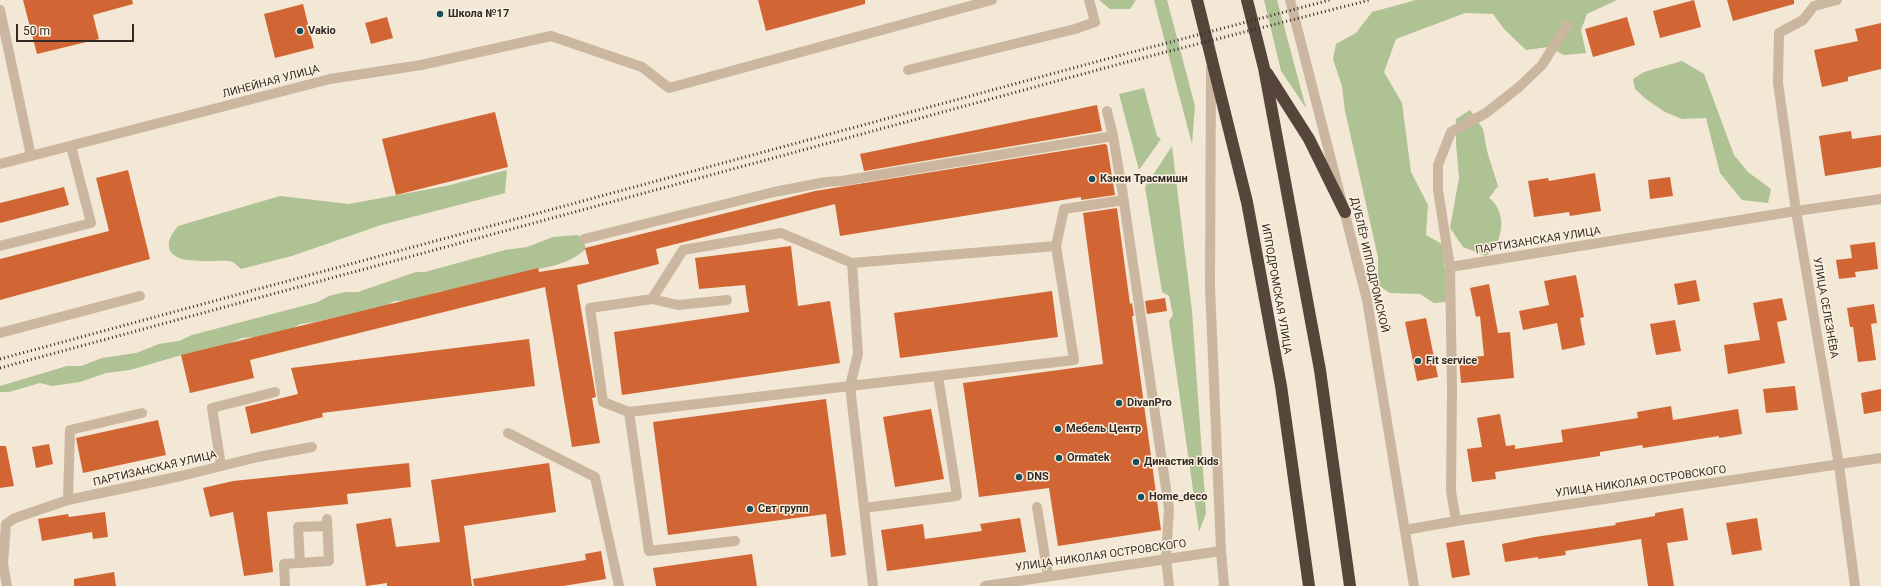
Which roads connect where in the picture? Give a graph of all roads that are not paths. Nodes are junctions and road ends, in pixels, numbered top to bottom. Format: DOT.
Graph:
graph roads {
  1 [pos="992,0"];
  2 [pos="1089,0"];
  3 [pos="1197,0"];
  4 [pos="1247,0"];
  5 [pos="1290,0"];
  6 [pos="1837,0"];
  7 [pos="0,10"];
  8 [pos="1566,24"];
  9 [pos="1211,60"];
  10 [pos="1264,68"];
  11 [pos="908,70"];
  12 [pos="1107,112"];
  13 [pos="1113,136"];
  14 [pos="70,146"];
  15 [pos="31,156"];
  16 [pos="0,164"];
  17 [pos="1881,199"];
  18 [pos="1124,200"];
  19 [pos="1796,211"];
  20 [pos="1345,212"];
  21 [pos="584,239"];
  22 [pos="0,246"];
  23 [pos="1056,246"];
  24 [pos="852,263"];
  25 [pos="1450,267"];
  26 [pos="140,296"];
  27 [pos="652,299"];
  28 [pos="727,300"];
  29 [pos="0,333"];
  30 [pos="938,376"];
  31 [pos="850,386"];
  32 [pos="274,392"];
  33 [pos="629,412"];
  34 [pos="142,413"];
  35 [pos="508,433"];
  36 [pos="312,447"];
  37 [pos="1881,458"];
  38 [pos="1839,465"];
  39 [pos="221,466"];
  40 [pos="68,500"];
  41 [pos="1037,507"];
  42 [pos="864,508"];
  43 [pos="1456,521"];
  44 [pos="3,522"];
  45 [pos="1405,530"];
  46 [pos="735,541"];
  47 [pos="1221,551"];
  48 [pos="1166,558"];
  49 [pos="300,563"];
  50 [pos="1048,576"];
  51 [pos="7,586"];
  52 [pos="285,586"];
  53 [pos="619,586"];
  54 [pos="873,586"];
  55 [pos="986,586"];
  56 [pos="1169,586"];
  57 [pos="1224,586"];
  58 [pos="1309,586"];
  59 [pos="1350,586"];
  60 [pos="1414,586"];
  61 [pos="1855,586"];
  1 -- 14 [label="street, ЛИНЕЙНАЯ УЛИЦА"];
  2 -- 11 [label="street"];
  3 -- 9 [label="highway, ИППОДРОМСКАЯ УЛИЦА"];
  4 -- 10 [label="highway"];
  5 -- 20 [label="street, ДУБЛЁР ИППОДРОМСКОЙ"];
  6 -- 19 [label="street, УЛИЦА СЕЛЕЗНЁВА"];
  7 -- 15 [label="street"];
  8 -- 25 [label="street"];
  9 -- 47 [label="street"];
  9 -- 58 [label="highway, ИППОДРОМСКАЯ УЛИЦА"];
  10 -- 20 [label="highway"];
  10 -- 59 [label="highway"];
  12 -- 13 [label="street"];
  13 -- 18 [label="street"];
  13 -- 21 [label="street"];
  14 -- 15 [label="street, ЛИНЕЙНАЯ УЛИЦА"];
  14 -- 22 [label="street"];
  15 -- 16 [label="street, ЛИНЕЙНАЯ УЛИЦА"];
  17 -- 19 [label="street, ПАРТИЗАНСКАЯ УЛИЦА"];
  18 -- 23 [label="street"];
  18 -- 48 [label="street"];
  19 -- 25 [label="street, ПАРТИЗАНСКАЯ УЛИЦА"];
  19 -- 38 [label="street, УЛИЦА СЕЛЕЗНЁВА"];
  20 -- 45 [label="street, ДУБЛЁР ИППОДРОМСКОЙ"];
  23 -- 24 [label="street"];
  23 -- 30 [label="street"];
  24 -- 27 [label="street"];
  24 -- 31 [label="street"];
  25 -- 43 [label="street"];
  26 -- 29 [label="street"];
  27 -- 28 [label="street"];
  27 -- 33 [label="street"];
  30 -- 31 [label="street"];
  30 -- 42 [label="street"];
  31 -- 33 [label="street"];
  31 -- 42 [label="street"];
  32 -- 39 [label="street"];
  33 -- 46 [label="street"];
  34 -- 40 [label="street"];
  35 -- 53 [label="street"];
  36 -- 39 [label="street, ПАРТИЗАНСКАЯ УЛИЦА"];
  37 -- 38 [label="street, УЛИЦА НИКОЛАЯ ОСТРОВСКОГО"];
  38 -- 43 [label="street, УЛИЦА НИКОЛАЯ ОСТРОВСКОГО"];
  38 -- 61 [label="street, УЛИЦА СЕЛЕЗНЁВА"];
  39 -- 40 [label="street, ПАРТИЗАНСКАЯ УЛИЦА"];
  40 -- 44 [label="street, ПАРТИЗАНСКАЯ УЛИЦА"];
  41 -- 50 [label="street"];
  42 -- 54 [label="street"];
  43 -- 45 [label="street, УЛИЦА НИКОЛАЯ ОСТРОВСКОГО"];
  44 -- 51 [label="street"];
  45 -- 60 [label="street, ДУБЛЁР ИППОДРОМСКОЙ"];
  47 -- 48 [label="street, УЛИЦА НИКОЛАЯ ОСТРОВСКОГО"];
  47 -- 57 [label="street"];
  48 -- 50 [label="street, УЛИЦА НИКОЛАЯ ОСТРОВСКОГО"];
  48 -- 56 [label="street"];
  49 -- 49 [label="street"];
  49 -- 52 [label="street"];
  50 -- 55 [label="street, УЛИЦА НИКОЛАЯ ОСТРОВСКОГО"];
}
